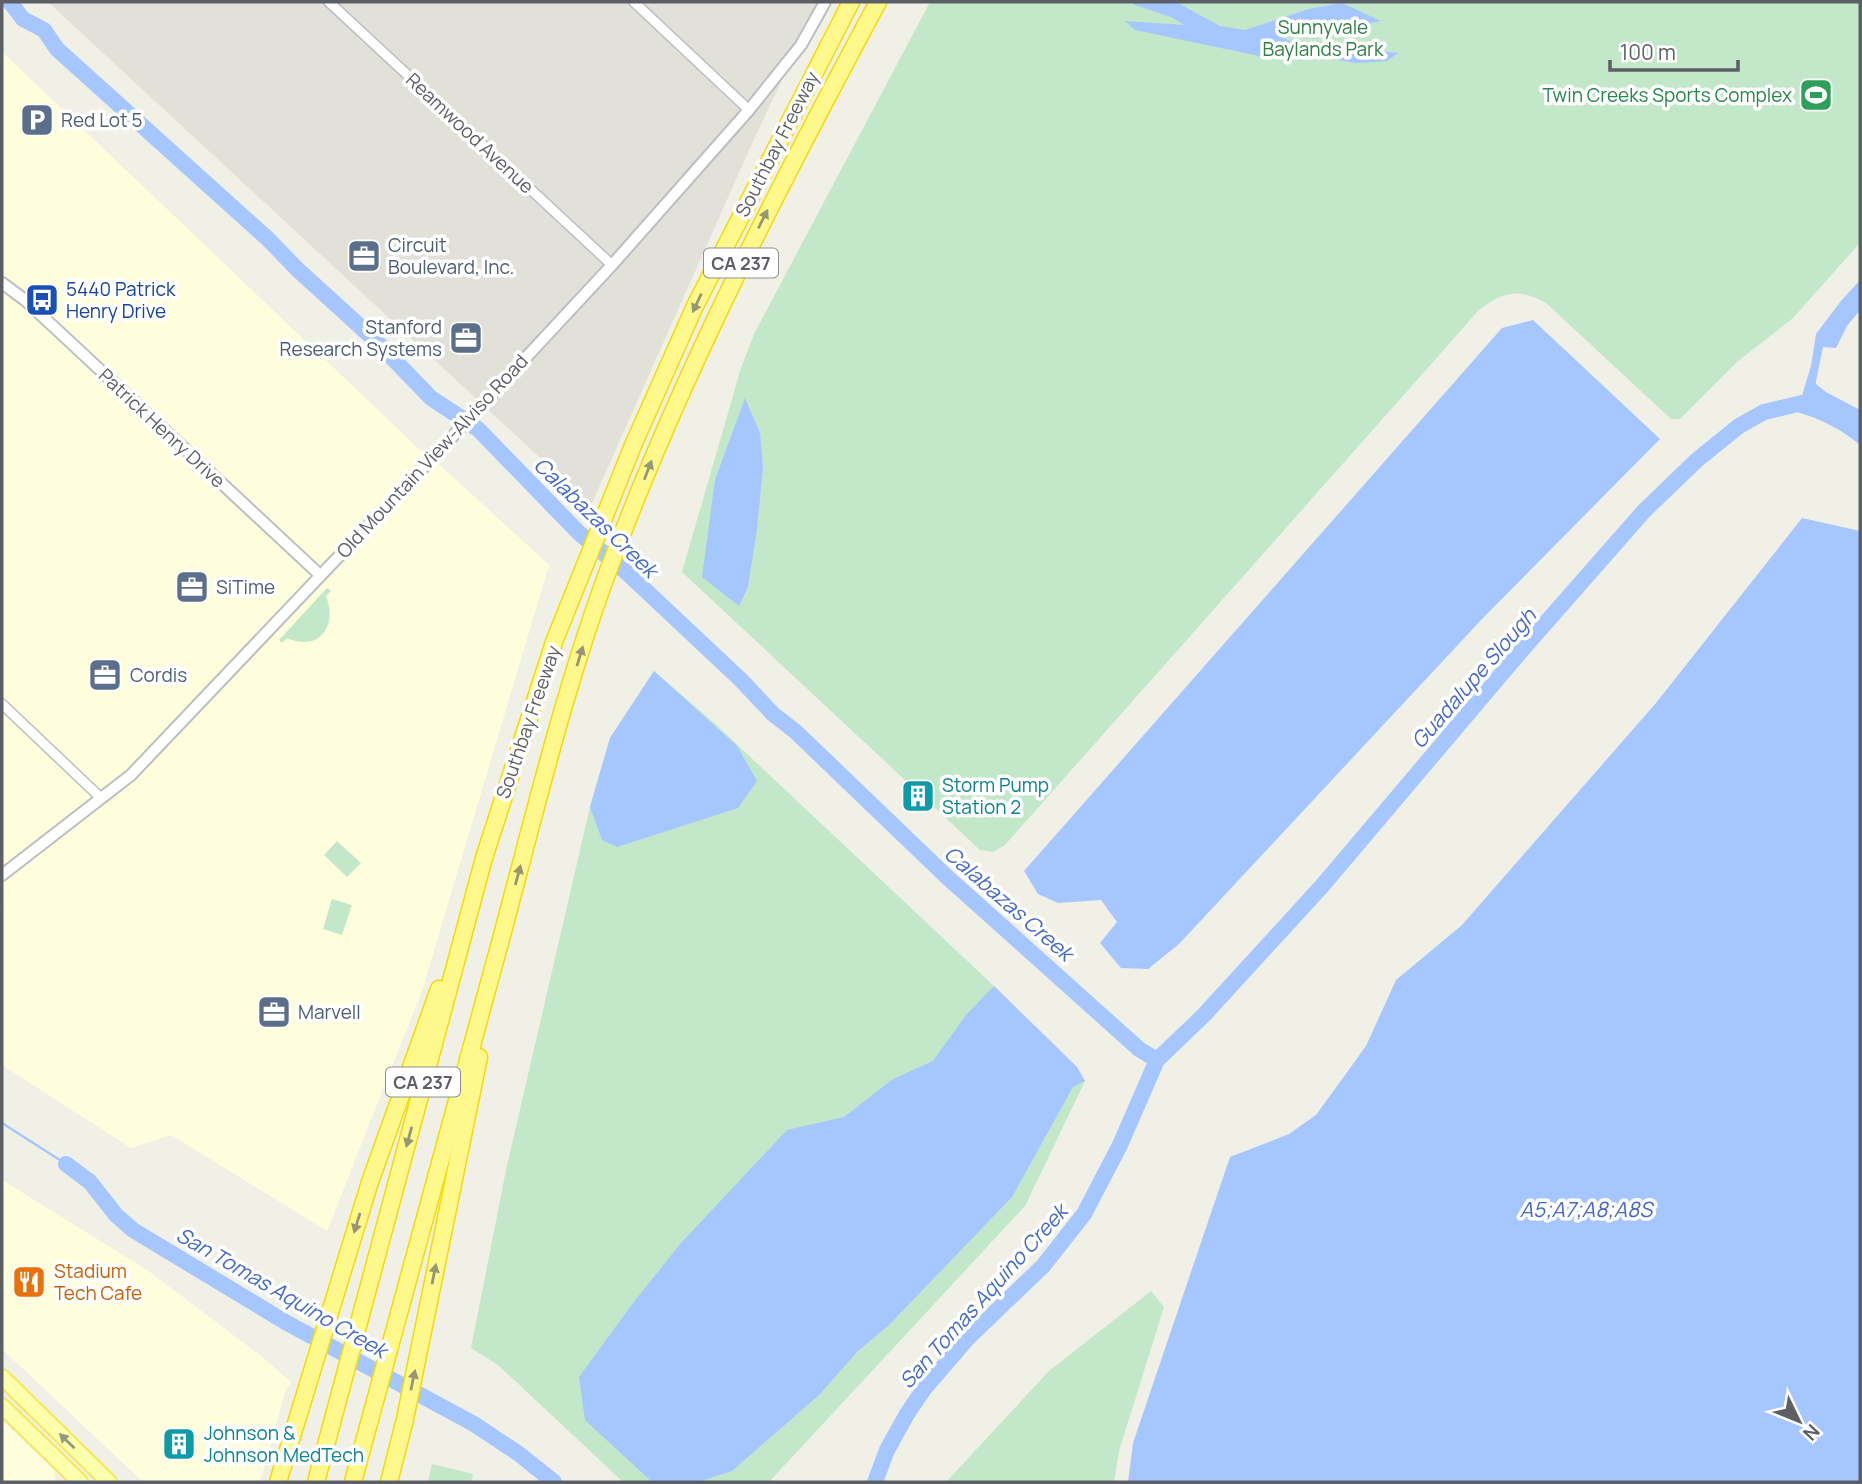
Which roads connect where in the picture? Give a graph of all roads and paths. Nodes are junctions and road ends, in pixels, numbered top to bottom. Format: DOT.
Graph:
graph roads {
  1 [pos="329,2"];
  2 [pos="634,2"];
  3 [pos="825,2"];
  4 [pos="850,2"];
  5 [pos="878,2"];
  6 [pos="750,110"];
  7 [pos="612,265"];
  8 [pos="2,283"];
  9 [pos="320,575"];
  10 [pos="2,705"];
  11 [pos="102,798"];
  12 [pos="484,858"];
  13 [pos="2,875"];
  14 [pos="501,941"];
  15 [pos="2,1377"];
  16 [pos="2,1406"];
  17 [pos="94,1468"];
  18 [pos="80,1482"];
  19 [pos="109,1482"];
  20 [pos="278,1482"];
  21 [pos="316,1482"];
  22 [pos="353,1482"];
  23 [pos="389,1482"];
  1 -- 7 [label="street, Reamwood Avenue"];
  2 -- 6 [label="street"];
  3 -- 6 [label="street, Old Mountain View-Alviso Road"];
  4 -- 12 [label="highway, Southbay Freeway / CA 237, one-way"];
  14 -- 5 [label="highway, Southbay Freeway / CA 237, one-way"];
  6 -- 7 [label="street, Old Mountain View-Alviso Road"];
  7 -- 9 [label="street, Old Mountain View-Alviso Road"];
  8 -- 9 [label="street, Patrick Henry Drive"];
  9 -- 11 [label="street, Old Mountain View-Alviso Road"];
  10 -- 11 [label="street"];
  11 -- 13 [label="street, Old Mountain View-Alviso Road"];
  12 -- 20 [label="highway, one-way"];
  12 -- 21 [label="highway, Southbay Freeway / CA 237, one-way"];
  14 -- 22 [label="highway, Southbay Freeway / CA 237"];
  23 -- 14 [label="highway, one-way"];
  17 -- 15 [label="main road, one-way"];
  16 -- 18 [label="main road"];
  17 -- 18 [label="street"];
  17 -- 19 [label="main road"];
}
